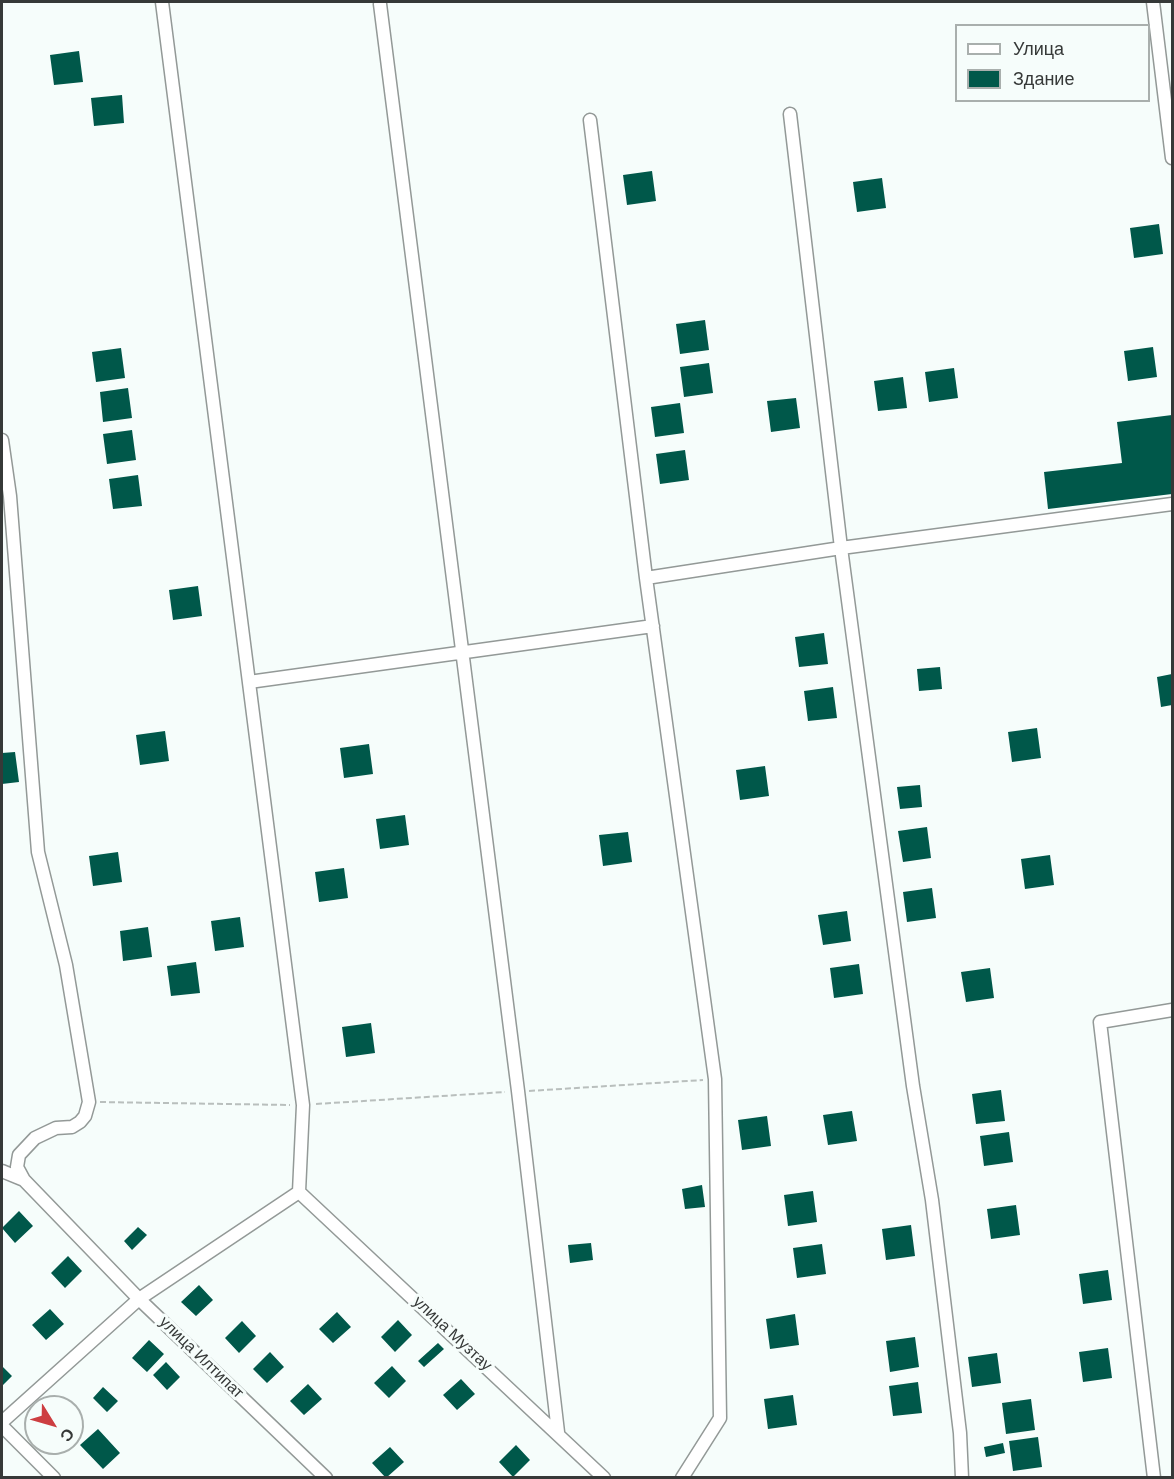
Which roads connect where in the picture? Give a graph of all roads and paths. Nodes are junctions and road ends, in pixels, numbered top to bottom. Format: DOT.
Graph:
graph roads {
  1 [pos="162,2"];
  2 [pos="1153,2"];
  3 [pos="380,4"];
  4 [pos="790,114"];
  5 [pos="590,120"];
  6 [pos="1173,158"];
  7 [pos="2,440"];
  8 [pos="1173,504"];
  9 [pos="841,548"];
  10 [pos="646,578"];
  11 [pos="653,626"];
  12 [pos="462,651"];
  13 [pos="249,682"];
  14 [pos="1173,1010"];
  15 [pos="715,1079"];
  16 [pos="518,1091"];
  17 [pos="89,1101"];
  18 [pos="303,1105"];
  19 [pos="2,1171"];
  20 [pos="24,1180"];
  21 [pos="299,1192"];
  22 [pos="139,1299"];
  23 [pos="2,1424"];
  24 [pos="558,1432"];
  25 [pos="54,1478"];
  26 [pos="326,1478"];
  27 [pos="604,1478"];
  28 [pos="682,1478"];
  29 [pos="962,1478"];
  30 [pos="1154,1478"];
  1 -- 13 [label="street"];
  2 -- 6 [label="street"];
  3 -- 12 [label="street"];
  4 -- 9 [label="street"];
  5 -- 10 [label="street"];
  7 -- 17 [label="street"];
  8 -- 9 [label="street"];
  9 -- 10 [label="street"];
  9 -- 29 [label="street"];
  10 -- 11 [label="street"];
  11 -- 12 [label="street"];
  11 -- 15 [label="street"];
  12 -- 13 [label="street"];
  12 -- 16 [label="street"];
  13 -- 18 [label="street"];
  14 -- 30 [label="street"];
  15 -- 16 [label="path"];
  15 -- 28 [label="street"];
  16 -- 18 [label="path"];
  16 -- 24 [label="street"];
  17 -- 18 [label="path"];
  17 -- 20 [label="street"];
  18 -- 21 [label="street"];
  19 -- 20 [label="street"];
  20 -- 22 [label="street, улица Илтипат"];
  21 -- 22 [label="street"];
  21 -- 24 [label="street, улица Музтау"];
  22 -- 23 [label="street"];
  22 -- 26 [label="street, улица Илтипат"];
  23 -- 25 [label="street"];
  24 -- 27 [label="street, улица Музтау"];
}
